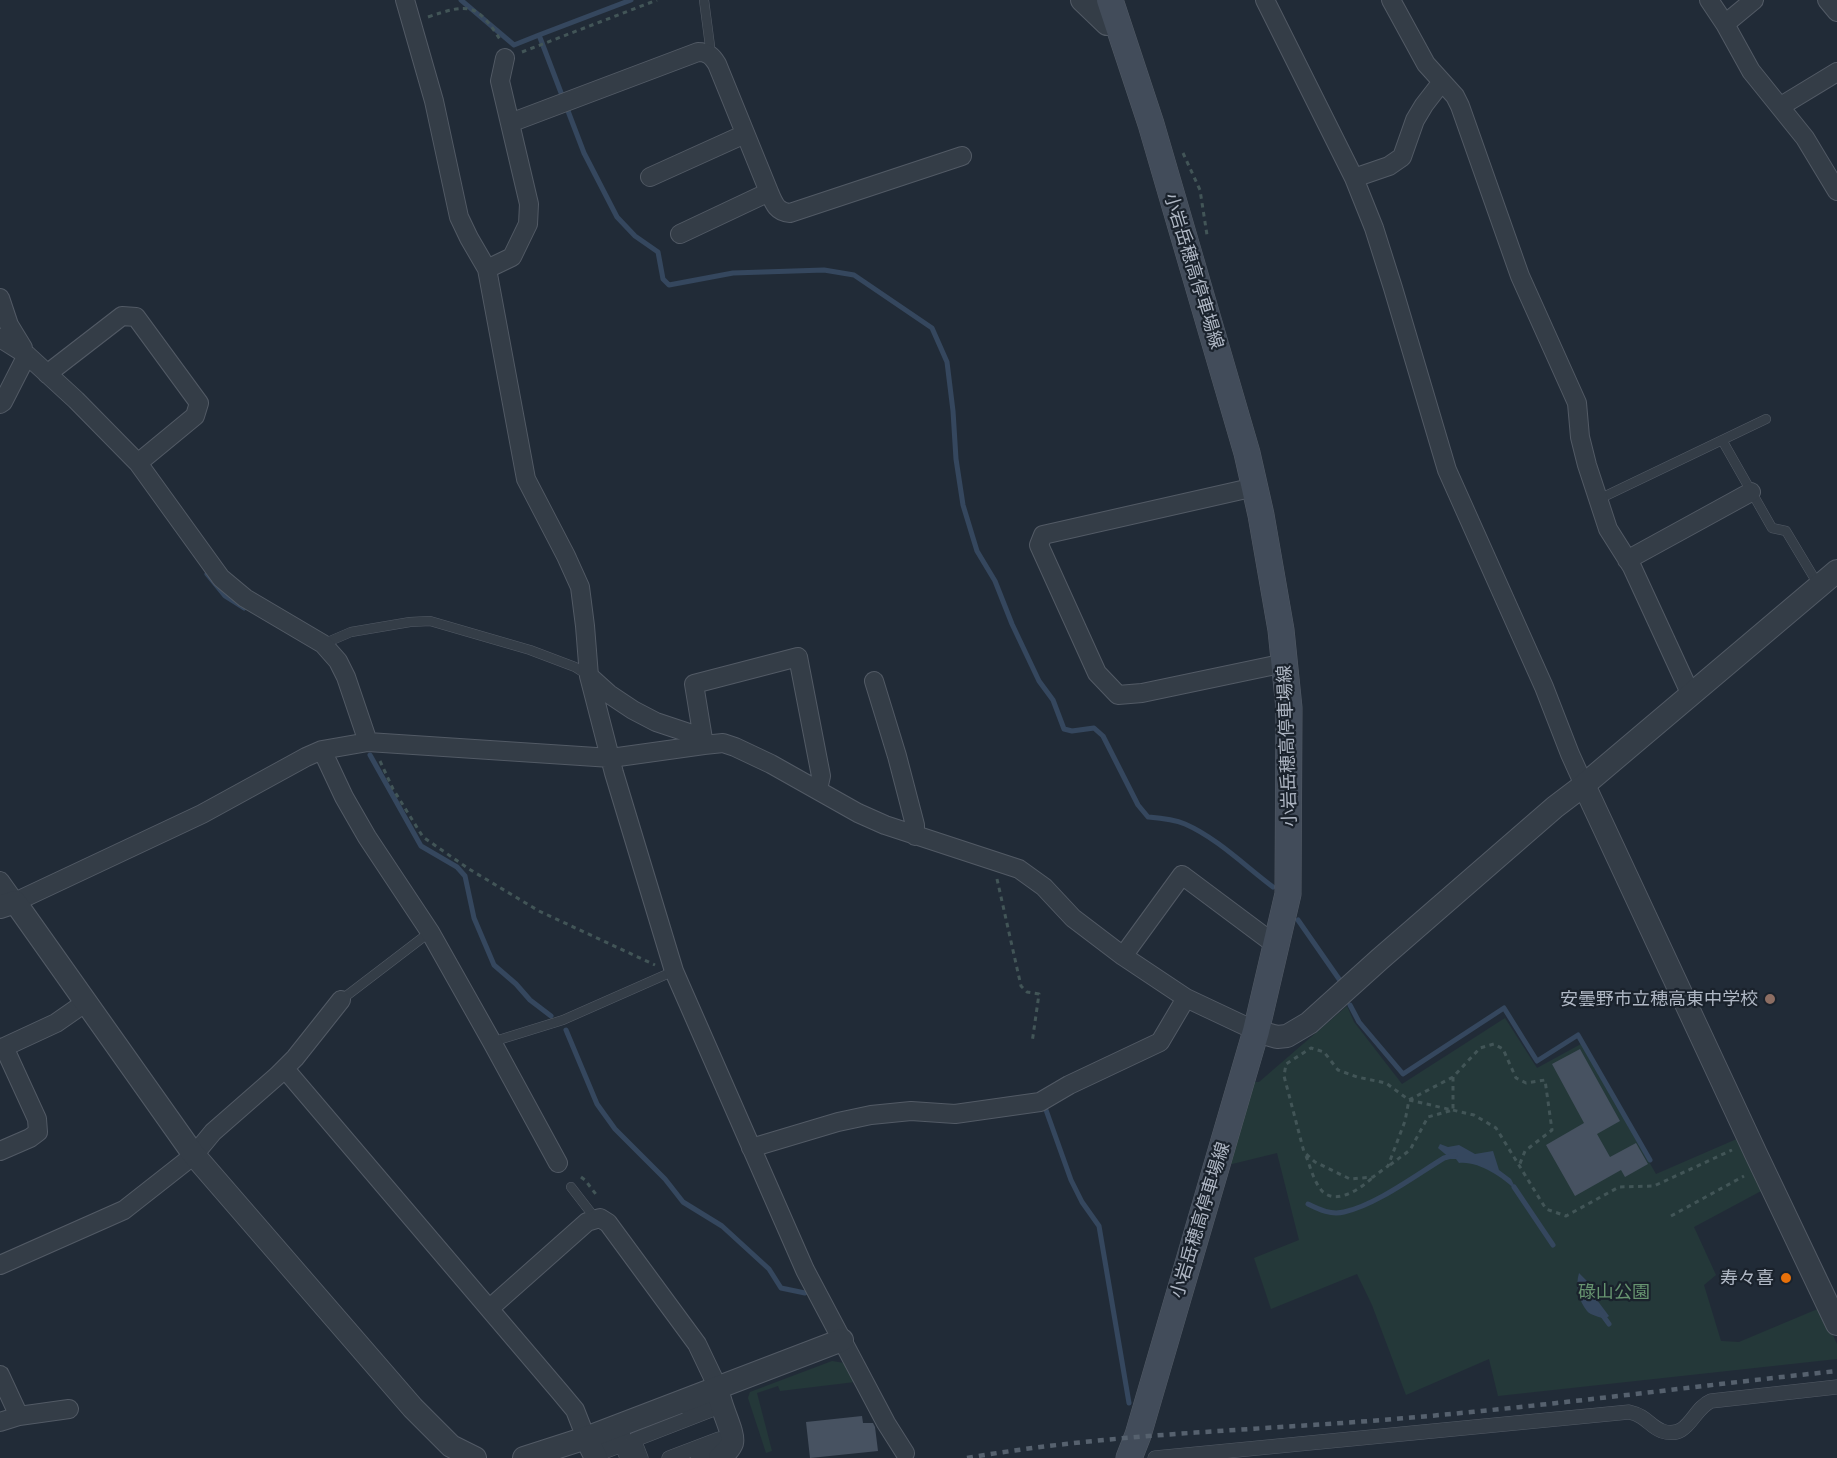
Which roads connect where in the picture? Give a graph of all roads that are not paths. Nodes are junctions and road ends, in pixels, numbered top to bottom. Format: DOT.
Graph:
graph roads {
  1 [pos="405,0"];
  2 [pos="704,0"];
  3 [pos="1082,0"];
  4 [pos="1265,0"];
  5 [pos="1391,0"];
  6 [pos="1709,0"];
  7 [pos="1754,0"];
  8 [pos="1827,0"];
  9 [pos="1114,12"];
  10 [pos="1837,12"];
  11 [pos="1725,24"];
  12 [pos="508,50"];
  13 [pos="705,52"];
  14 [pos="1837,72"];
  15 [pos="1441,83"];
  16 [pos="1781,106"];
  17 [pos="510,123"];
  18 [pos="745,134"];
  19 [pos="962,156"];
  20 [pos="650,177"];
  21 [pos="1354,178"];
  22 [pos="1837,191"];
  23 [pos="769,192"];
  24 [pos="680,234"];
  25 [pos="487,269"];
  26 [pos="0,298"];
  27 [pos="0,338"];
  28 [pos="27,355"];
  29 [pos="47,374"];
  30 [pos="0,404"];
  31 [pos="1766,419"];
  32 [pos="1722,440"];
  33 [pos="138,463"];
  34 [pos="1255,487"];
  35 [pos="1751,492"];
  36 [pos="1597,500"];
  37 [pos="1627,560"];
  38 [pos="1837,571"];
  39 [pos="1819,586"];
  40 [pos="322,644"];
  41 [pos="1285,663"];
  42 [pos="589,676"];
  43 [pos="874,681"];
  44 [pos="1691,695"];
  45 [pos="368,742"];
  46 [pos="704,745"];
  47 [pos="322,750"];
  48 [pos="611,758"];
  49 [pos="1584,785"];
  50 [pos="818,789"];
  51 [pos="915,836"];
  52 [pos="0,881"];
  53 [pos="8,904"];
  54 [pos="430,932"];
  55 [pos="1277,946"];
  56 [pos="1123,956"];
  57 [pos="672,972"];
  58 [pos="1186,998"];
  59 [pos="341,1000"];
  60 [pos="88,1004"];
  61 [pos="1256,1031"];
  62 [pos="492,1042"];
  63 [pos="2,1048"];
  64 [pos="285,1069"];
  65 [pos="751,1148"];
  66 [pos="0,1151"];
  67 [pos="194,1155"];
  68 [pos="558,1163"];
  69 [pos="571,1187"];
  70 [pos="595,1218"];
  71 [pos="0,1265"];
  72 [pos="490,1308"];
  73 [pos="1837,1324"];
  74 [pos="842,1340"];
  75 [pos="0,1375"];
  76 [pos="1837,1387"];
  77 [pos="717,1388"];
  78 [pos="69,1409"];
  79 [pos="19,1416"];
  80 [pos="0,1422"];
  81 [pos="591,1448"];
  82 [pos="906,1456"];
  83 [pos="470,1458"];
  84 [pos="524,1458"];
  85 [pos="627,1458"];
  86 [pos="641,1458"];
  87 [pos="669,1458"];
  88 [pos="698,1458"];
  89 [pos="720,1458"];
  90 [pos="1129,1458"];
  91 [pos="1155,1458"];
  1 -- 25 [label="street"];
  2 -- 13 [label="lane"];
  3 -- 9 [label="street"];
  4 -- 21 [label="street"];
  5 -- 15 [label="street"];
  6 -- 11 [label="street"];
  7 -- 11 [label="street"];
  8 -- 10 [label="street"];
  9 -- 34 [label="main road, 小岩岳穂高停車場線"];
  11 -- 16 [label="street"];
  12 -- 17 [label="street"];
  13 -- 17 [label="street"];
  13 -- 18 [label="street"];
  14 -- 16 [label="street"];
  15 -- 21 [label="street"];
  15 -- 36 [label="street"];
  16 -- 22 [label="street"];
  17 -- 25 [label="street"];
  18 -- 20 [label="street"];
  18 -- 23 [label="street"];
  19 -- 23 [label="street"];
  21 -- 49 [label="street"];
  23 -- 24 [label="street"];
  25 -- 42 [label="street"];
  26 -- 28 [label="street"];
  27 -- 28 [label="street"];
  28 -- 29 [label="street"];
  28 -- 30 [label="street"];
  29 -- 33 [label="street"];
  29 -- 33 [label="street"];
  31 -- 32 [label="lane"];
  32 -- 35 [label="lane"];
  32 -- 36 [label="lane"];
  33 -- 40 [label="street"];
  34 -- 41 [label="main road, 小岩岳穂高停車場線"];
  34 -- 41 [label="street"];
  35 -- 37 [label="street"];
  35 -- 39 [label="lane"];
  36 -- 37 [label="street"];
  37 -- 44 [label="street"];
  38 -- 39 [label="street"];
  39 -- 44 [label="street"];
  40 -- 42 [label="lane"];
  40 -- 45 [label="street"];
  41 -- 55 [label="main road, 小岩岳穂高停車場線"];
  42 -- 46 [label="street"];
  42 -- 48 [label="street"];
  43 -- 51 [label="street"];
  44 -- 49 [label="street"];
  45 -- 47 [label="street"];
  45 -- 48 [label="street"];
  46 -- 48 [label="street"];
  46 -- 50 [label="street"];
  46 -- 50 [label="street"];
  47 -- 53 [label="street"];
  47 -- 54 [label="street"];
  48 -- 57 [label="street"];
  49 -- 61 [label="street"];
  49 -- 73 [label="street"];
  50 -- 51 [label="street"];
  51 -- 56 [label="street"];
  52 -- 53 [label="street"];
  53 -- 60 [label="street"];
  54 -- 59 [label="lane"];
  54 -- 62 [label="street"];
  55 -- 56 [label="street"];
  55 -- 61 [label="main road, 小岩岳穂高停車場線"];
  56 -- 58 [label="street"];
  57 -- 62 [label="lane"];
  57 -- 65 [label="street"];
  58 -- 61 [label="street"];
  58 -- 65 [label="street"];
  59 -- 64 [label="street"];
  60 -- 63 [label="street"];
  60 -- 67 [label="street"];
  61 -- 90 [label="main road, 小岩岳穂高停車場線"];
  62 -- 68 [label="street"];
  63 -- 66 [label="street"];
  64 -- 67 [label="street"];
  64 -- 72 [label="street"];
  65 -- 74 [label="street"];
  67 -- 71 [label="street"];
  67 -- 83 [label="street"];
  69 -- 70 [label="lane"];
  70 -- 72 [label="street"];
  70 -- 77 [label="street"];
  72 -- 81 [label="street"];
  74 -- 77 [label="street"];
  74 -- 82 [label="street"];
  75 -- 79 [label="street"];
  76 -- 91 [label="street"];
  77 -- 81 [label="street"];
  77 -- 89 [label="street"];
  78 -- 79 [label="street"];
  79 -- 80 [label="street"];
  81 -- 84 [label="street"];
  85 -- 86 [label="street"];
  87 -- 88 [label="street"];
}
